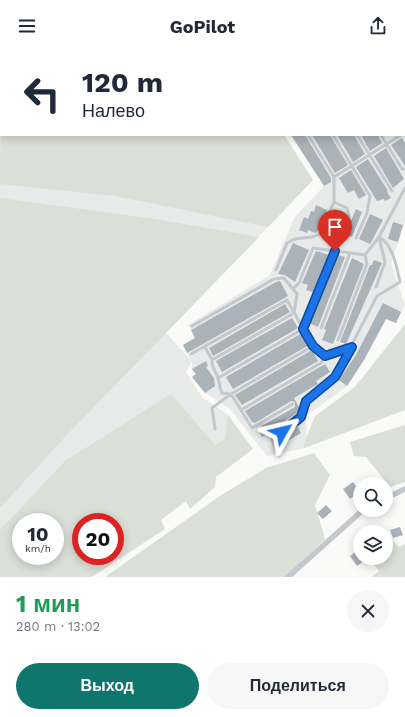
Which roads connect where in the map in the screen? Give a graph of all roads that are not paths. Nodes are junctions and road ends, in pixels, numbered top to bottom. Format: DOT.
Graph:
graph roads {
  1 [pos="309,136"];
  2 [pos="333,136"];
  3 [pos="358,136"];
  4 [pos="382,136"];
  5 [pos="399,136"];
  6 [pos="387,144"];
  7 [pos="369,155"];
  8 [pos="352,166"];
  9 [pos="405,169"];
  10 [pos="334,177"];
  11 [pos="405,188"];
  12 [pos="392,191"];
  13 [pos="334,202"];
  14 [pos="379,237"];
  15 [pos="340,238"];
  16 [pos="356,238"];
  17 [pos="335,251"];
  18 [pos="350,253"];
  19 [pos="365,255"];
  20 [pos="276,270"];
  21 [pos="376,287"];
  22 [pos="293,289"];
  23 [pos="294,312"];
  24 [pos="192,326"];
  25 [pos="321,328"];
  26 [pos="303,329"];
  27 [pos="338,340"];
  28 [pos="313,346"];
  29 [pos="205,347"];
  30 [pos="352,347"];
  31 [pos="191,354"];
  32 [pos="325,356"];
  33 [pos="212,360"];
  34 [pos="218,378"];
  35 [pos="231,394"];
  36 [pos="292,404"];
  37 [pos="241,410"];
  38 [pos="215,429"];
  39 [pos="279,456"];
  40 [pos="405,489"];
  41 [pos="393,495"];
  42 [pos="356,517"];
  43 [pos="288,577"];
  1 -- 10 [label="lane"];
  2 -- 8 [label="lane"];
  3 -- 7 [label="lane"];
  4 -- 6 [label="lane"];
  5 -- 6 [label="lane"];
  6 -- 7 [label="lane"];
  6 -- 9 [label="lane"];
  7 -- 8 [label="lane"];
  7 -- 12 [label="lane"];
  8 -- 10 [label="lane"];
  8 -- 16 [label="lane"];
  10 -- 13 [label="lane"];
  11 -- 14 [label="lane"];
  13 -- 15 [label="lane"];
  13 -- 20 [label="lane"];
  14 -- 19 [label="lane"];
  14 -- 21 [label="lane"];
  14 -- 30 [label="lane"];
  17 -- 18 [label="lane"];
  17 -- 22 [label="lane"];
  17 -- 26 [label="lane"];
  18 -- 19 [label="lane"];
  18 -- 25 [label="lane"];
  19 -- 27 [label="lane"];
  22 -- 23 [label="lane"];
  22 -- 24 [label="lane"];
  23 -- 26 [label="lane"];
  23 -- 29 [label="lane"];
  23 -- 33 [label="lane"];
  26 -- 28 [label="lane"];
  26 -- 34 [label="lane"];
  28 -- 32 [label="lane"];
  28 -- 35 [label="lane"];
  29 -- 31 [label="lane"];
  29 -- 33 [label="lane"];
  30 -- 32 [label="lane"];
  30 -- 39 [label="lane"];
  32 -- 37 [label="lane"];
  33 -- 34 [label="lane"];
  34 -- 35 [label="lane"];
  35 -- 37 [label="lane"];
  35 -- 38 [label="lane"];
  36 -- 37 [label="lane"];
  40 -- 41 [label="street"];
  42 -- 43 [label="street"];
}
